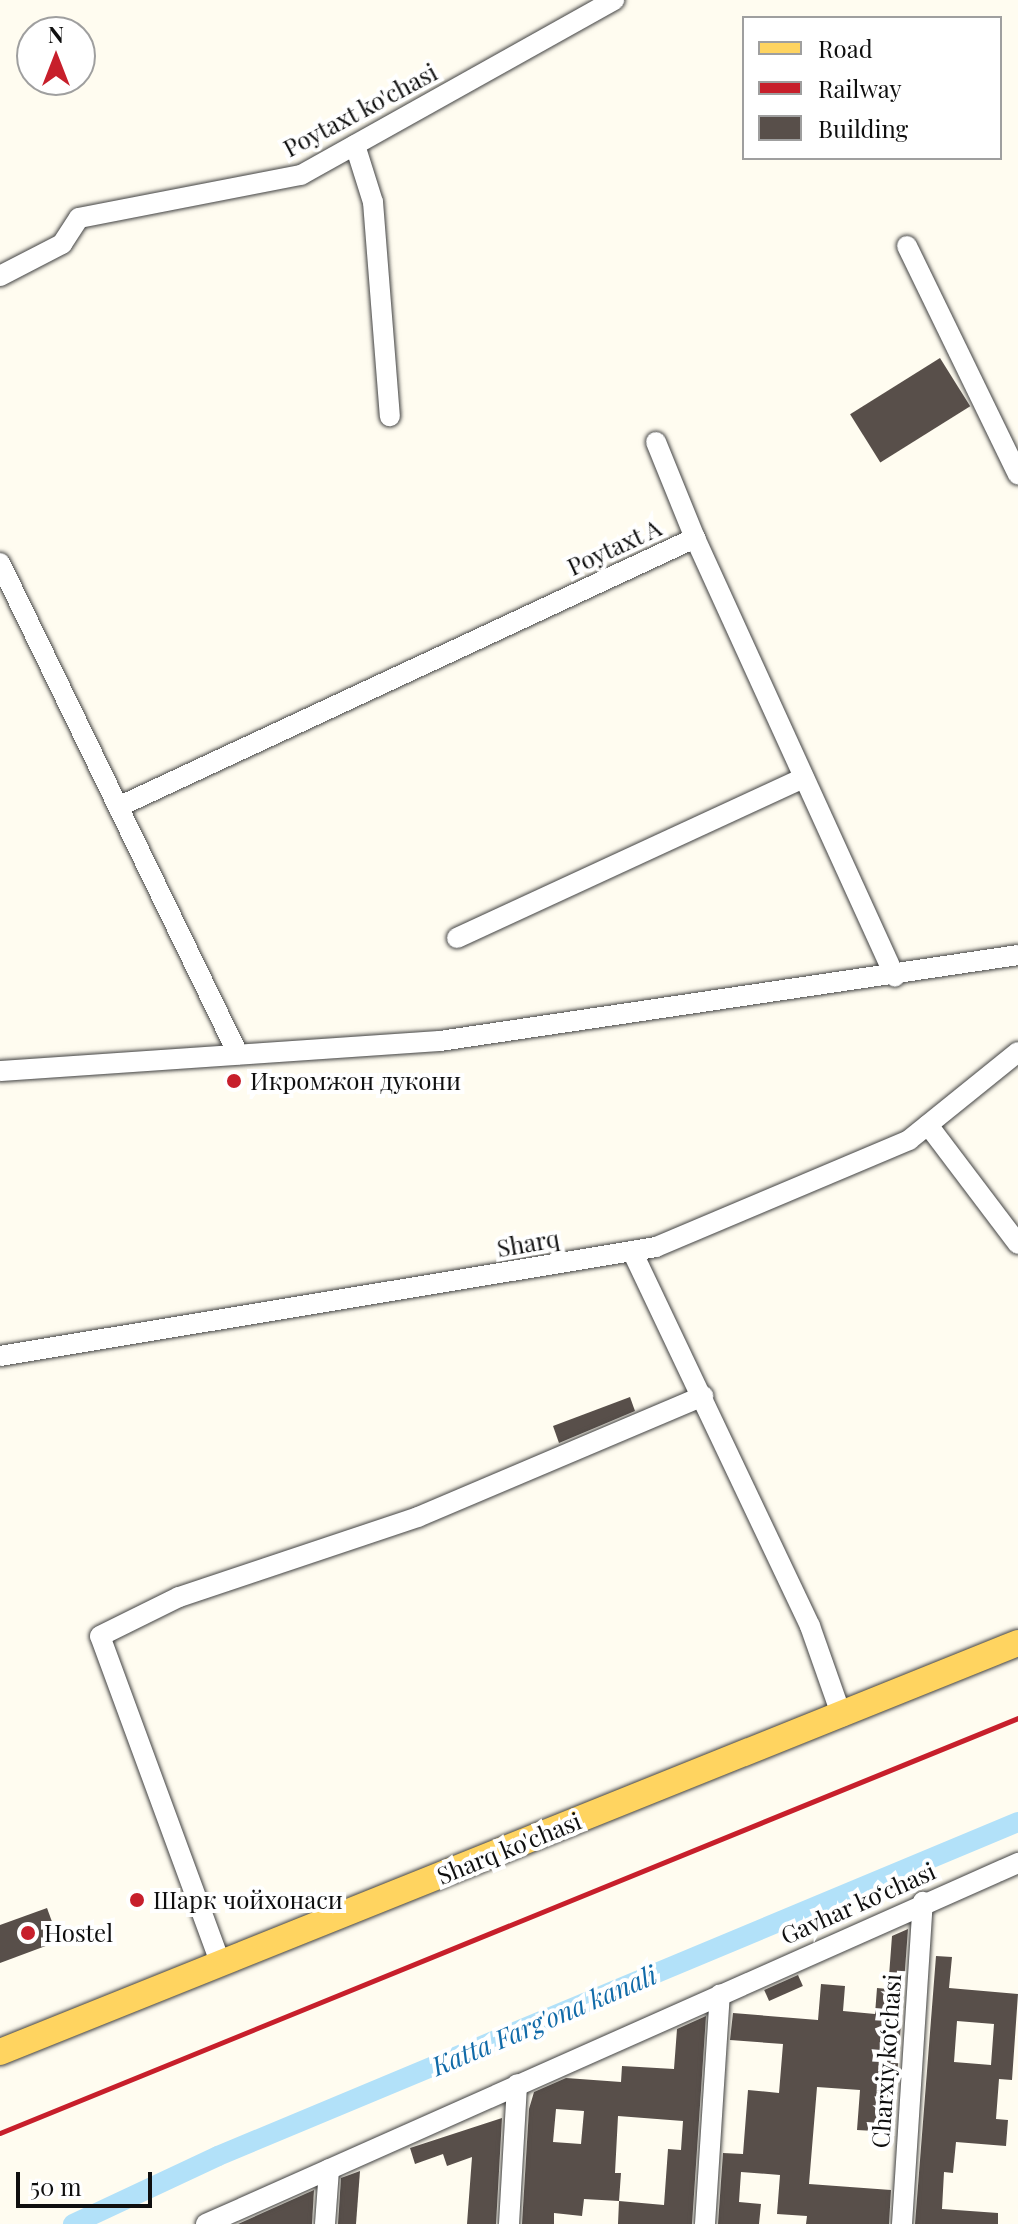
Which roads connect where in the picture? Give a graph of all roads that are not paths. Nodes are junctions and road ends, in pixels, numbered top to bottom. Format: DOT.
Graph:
graph roads {
  1 [pos="607,2"];
  2 [pos="355,145"];
  3 [pos="907,246"];
  4 [pos="0,276"];
  5 [pos="390,416"];
  6 [pos="656,442"];
  7 [pos="1018,475"];
  8 [pos="695,538"];
  9 [pos="1,568"];
  10 [pos="804,778"];
  11 [pos="118,807"];
  12 [pos="457,938"];
  13 [pos="1018,955"];
  14 [pos="895,976"];
  15 [pos="1018,1052"];
  16 [pos="238,1054"];
  17 [pos="0,1071"];
  18 [pos="928,1125"];
  19 [pos="1018,1244"];
  20 [pos="632,1251"];
  21 [pos="0,1356"];
  22 [pos="703,1396"];
  23 [pos="1018,1643"];
  24 [pos="842,1717"];
  25 [pos="1018,1863"];
  26 [pos="923,1902"];
  27 [pos="220,1962"];
  28 [pos="720,1994"];
  29 [pos="0,2052"];
  30 [pos="517,2084"];
  31 [pos="329,2169"];
  32 [pos="206,2224"];
  33 [pos="325,2224"];
  34 [pos="509,2224"];
  35 [pos="705,2224"];
  36 [pos="902,2224"];
  1 -- 2 [label="street, Poytaxt ko'chasi"];
  2 -- 4 [label="street, Poytaxt ko'chasi"];
  2 -- 5 [label="street"];
  3 -- 7 [label="street"];
  6 -- 8 [label="street"];
  8 -- 10 [label="street, Poytaxt A"];
  8 -- 11 [label="street, Poytaxt A"];
  9 -- 11 [label="street"];
  10 -- 12 [label="street"];
  10 -- 14 [label="street, Poytaxt A"];
  11 -- 16 [label="street"];
  13 -- 14 [label="street"];
  14 -- 16 [label="street"];
  15 -- 18 [label="street, Sharq"];
  16 -- 17 [label="street"];
  18 -- 19 [label="street"];
  18 -- 20 [label="street, Sharq"];
  20 -- 21 [label="street, Sharq"];
  20 -- 22 [label="street"];
  22 -- 24 [label="street"];
  22 -- 27 [label="street"];
  23 -- 24 [label="main road, Sharq ko'chasi"];
  24 -- 27 [label="main road, Sharq ko'chasi"];
  25 -- 26 [label="street, Gavhar koʻchasi"];
  26 -- 28 [label="street, Gavhar koʻchasi"];
  26 -- 36 [label="street, Charxiy koʻchasi"];
  27 -- 29 [label="main road, Sharq ko'chasi"];
  28 -- 30 [label="street, Gavhar koʻchasi"];
  28 -- 35 [label="street"];
  30 -- 31 [label="street, Gavhar koʻchasi"];
  30 -- 34 [label="street"];
  31 -- 32 [label="street, Gavhar koʻchasi"];
  31 -- 33 [label="street"];
}
